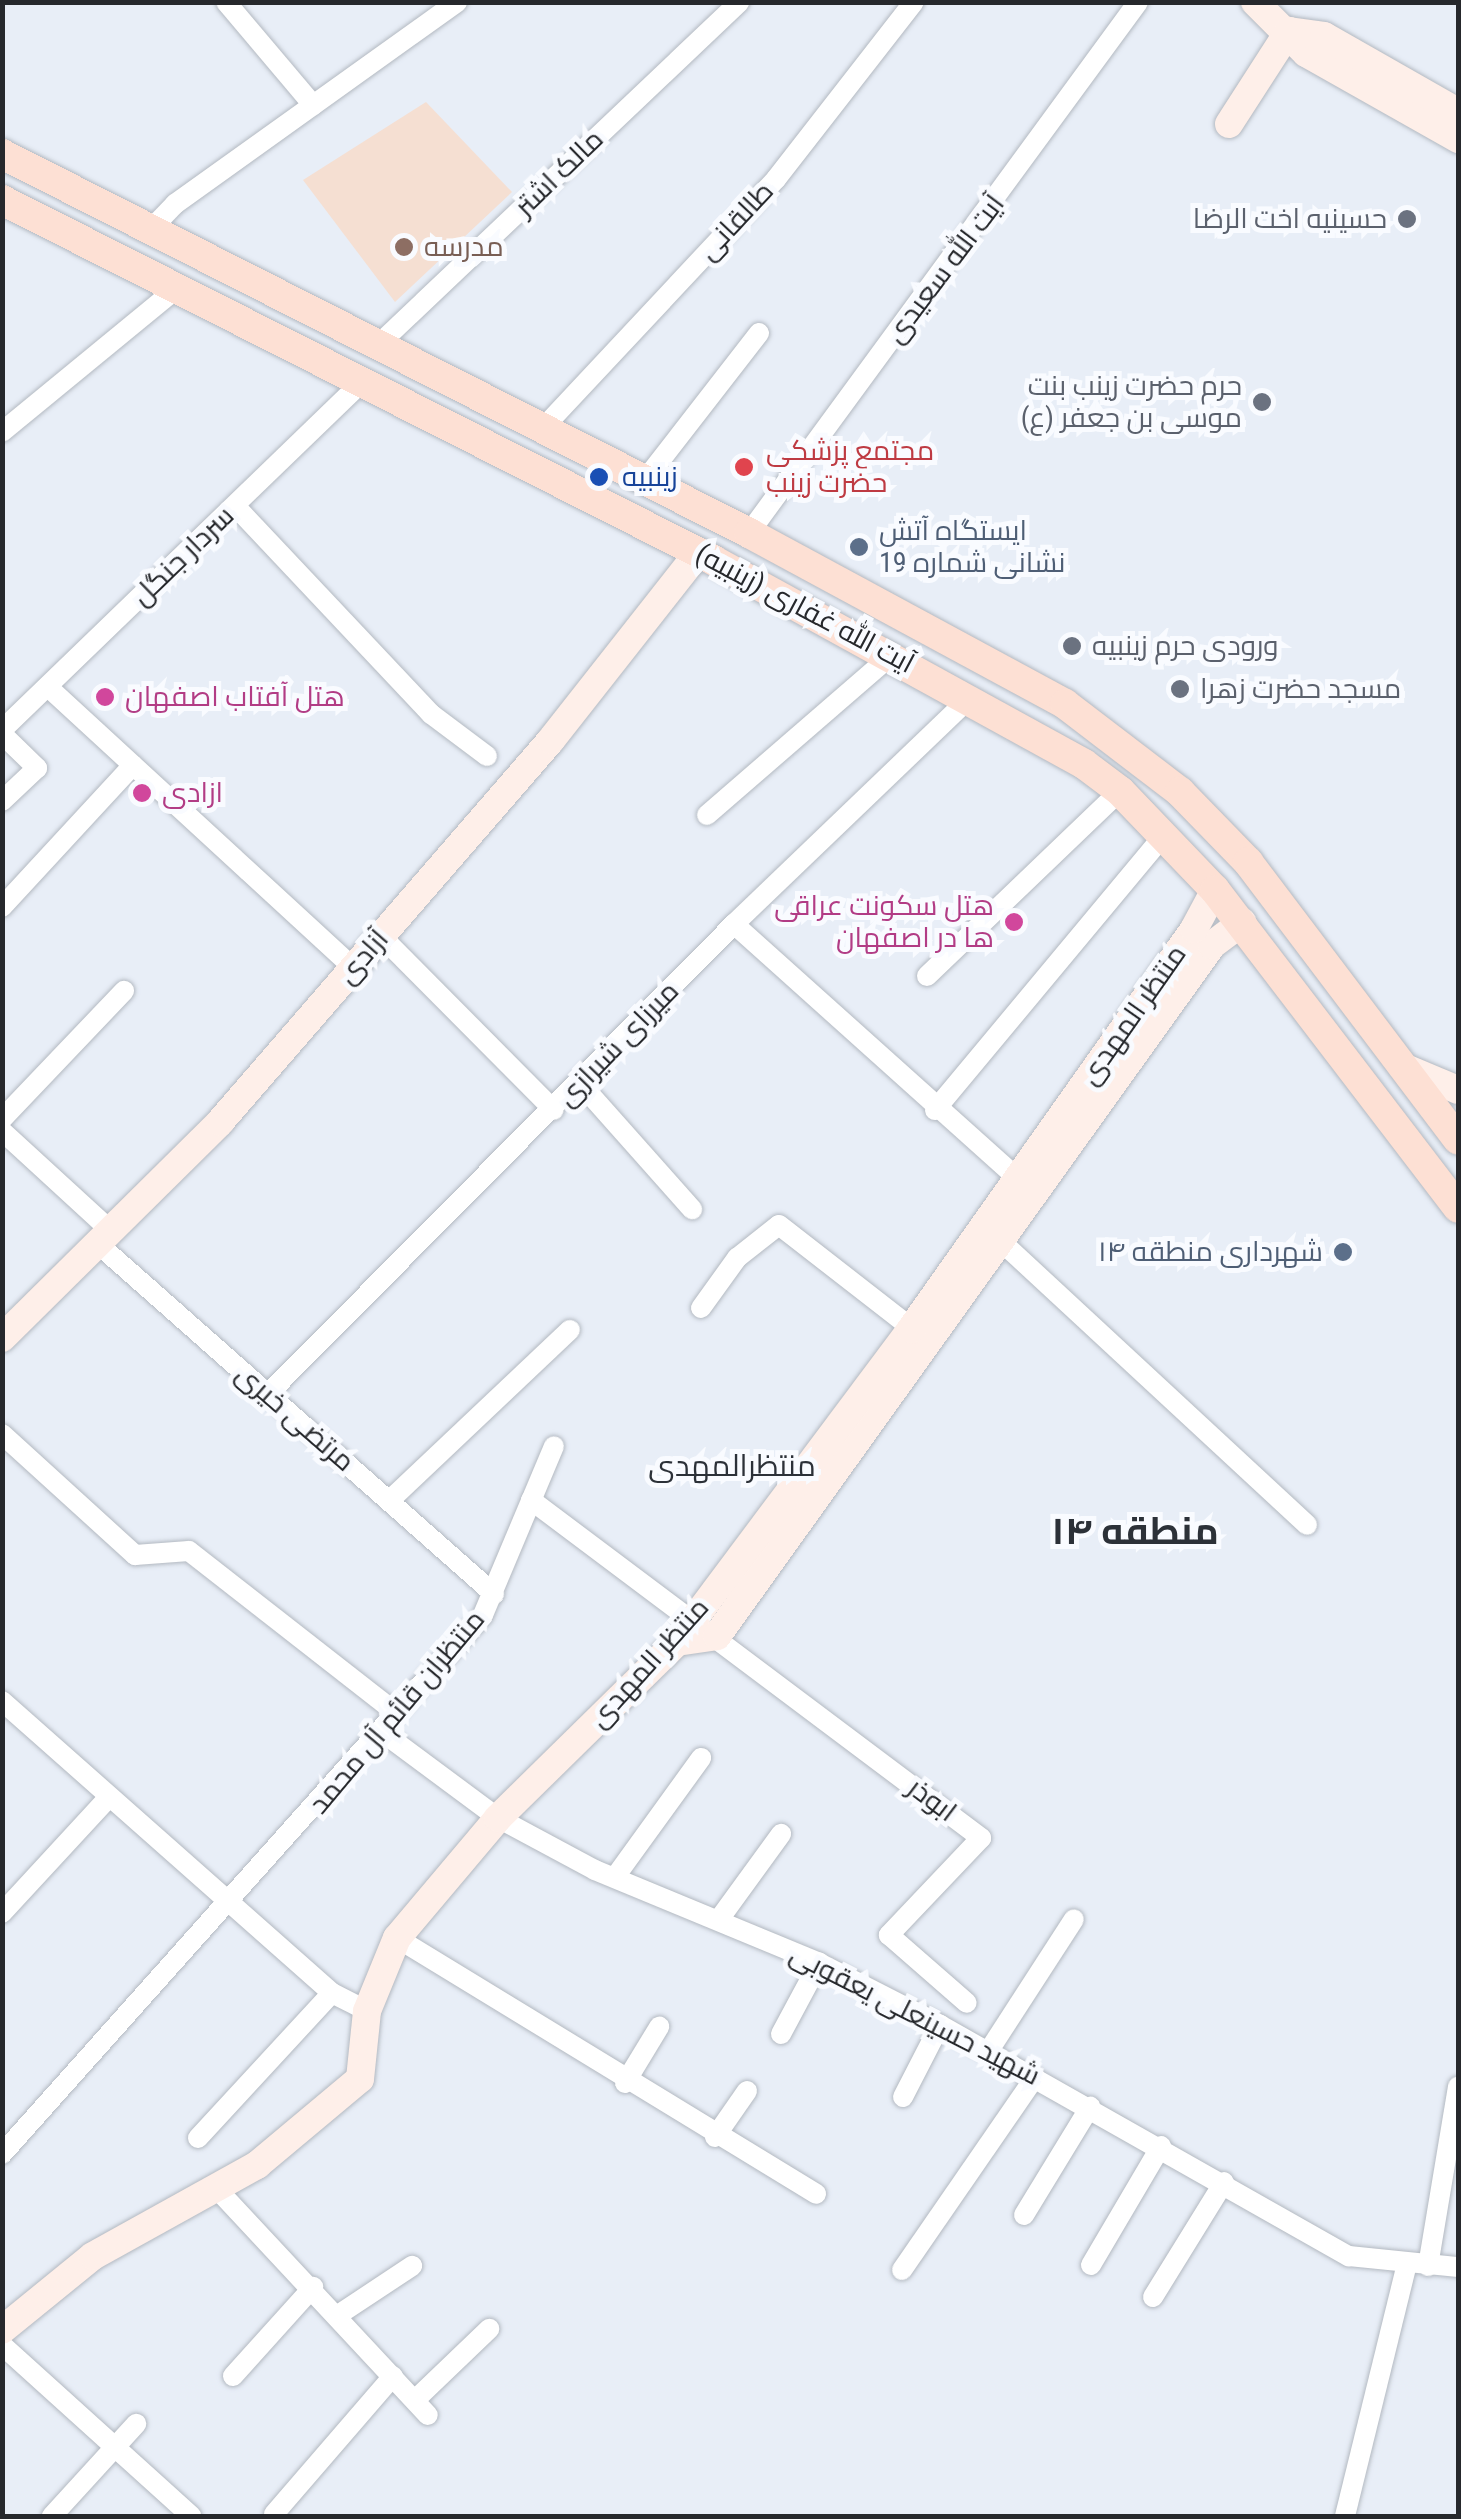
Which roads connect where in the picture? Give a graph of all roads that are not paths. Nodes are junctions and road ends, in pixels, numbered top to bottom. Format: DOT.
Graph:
graph roads {
  1 [pos="226,2"];
  2 [pos="457,2"];
  3 [pos="739,2"];
  4 [pos="914,2"];
  5 [pos="1138,2"];
  6 [pos="1255,2"];
  7 [pos="1289,31"];
  8 [pos="313,105"];
  9 [pos="1458,112"];
  10 [pos="1229,124"];
  11 [pos="1458,139"];
  12 [pos="2,154"];
  13 [pos="2,200"];
  14 [pos="151,229"];
  15 [pos="177,288"];
  16 [pos="759,333"];
  17 [pos="378,345"];
  18 [pos="362,382"];
  19 [pos="499,406"];
  20 [pos="2,432"];
  21 [pos="555,433"];
  22 [pos="480,442"];
  23 [pos="546,475"];
  24 [pos="645,480"];
  25 [pos="235,506"];
  26 [pos="748,533"];
  27 [pos="698,552"];
  28 [pos="892,654"];
  29 [pos="48,687"];
  30 [pos="971,697"];
  31 [pos="2,732"];
  32 [pos="487,756"];
  33 [pos="134,765"];
  34 [pos="1120,791"];
  35 [pos="2,801"];
  36 [pos="707,814"];
  37 [pos="1164,835"];
  38 [pos="1215,890"];
  39 [pos="2,907"];
  40 [pos="1242,922"];
  41 [pos="734,924"];
  42 [pos="381,936"];
  43 [pos="1203,937"];
  44 [pos="354,968"];
  45 [pos="927,976"];
  46 [pos="124,991"];
  47 [pos="1408,1069"];
  48 [pos="580,1083"];
  49 [pos="1458,1090"];
  50 [pos="554,1110"];
  51 [pos="935,1110"];
  52 [pos="2,1119"];
  53 [pos="6,1141"];
  54 [pos="1458,1143"];
  55 [pos="1432,1170"];
  56 [pos="1018,1179"];
  57 [pos="1458,1208"];
  58 [pos="692,1209"];
  59 [pos="992,1234"];
  60 [pos="104,1236"];
  61 [pos="701,1308"];
  62 [pos="570,1330"];
  63 [pos="920,1335"];
  64 [pos="2,1338"];
  65 [pos="268,1394"];
  66 [pos="4,1439"];
  67 [pos="554,1446"];
  68 [pos="530,1500"];
  69 [pos="389,1501"];
  70 [pos="1307,1525"];
  71 [pos="494,1594"];
  72 [pos="685,1631"];
  73 [pos="717,1636"];
  74 [pos="2,1701"];
  75 [pos="396,1712"];
  76 [pos="382,1732"];
  77 [pos="701,1758"];
  78 [pos="108,1798"];
  79 [pos="498,1818"];
  80 [pos="781,1834"];
  81 [pos="615,1878"];
  82 [pos="231,1904"];
  83 [pos="2,1913"];
  84 [pos="720,1918"];
  85 [pos="1074,1919"];
  86 [pos="397,1938"];
  87 [pos="819,1963"];
  88 [pos="332,1993"];
  89 [pos="967,2003"];
  90 [pos="367,2012"];
  91 [pos="940,2025"];
  92 [pos="659,2027"];
  93 [pos="781,2034"];
  94 [pos="988,2052"];
  95 [pos="1035,2077"];
  96 [pos="625,2083"];
  97 [pos="1458,2086"];
  98 [pos="747,2091"];
  99 [pos="903,2097"];
  100 [pos="1090,2107"];
  101 [pos="715,2137"];
  102 [pos="198,2138"];
  103 [pos="1161,2146"];
  104 [pos="2,2154"];
  105 [pos="1224,2182"];
  106 [pos="217,2189"];
  107 [pos="816,2194"];
  108 [pos="1024,2215"];
  109 [pos="1091,2265"];
  110 [pos="1418,2265"];
  111 [pos="412,2266"];
  112 [pos="1458,2267"];
  113 [pos="902,2270"];
  114 [pos="313,2286"];
  115 [pos="1153,2298"];
  116 [pos="338,2316"];
  117 [pos="490,2328"];
  118 [pos="2,2330"];
  119 [pos="2,2344"];
  120 [pos="234,2376"];
  121 [pos="393,2376"];
  122 [pos="136,2424"];
  123 [pos="115,2446"];
  124 [pos="274,2514"];
  125 [pos="52,2516"];
  126 [pos="191,2516"];
  127 [pos="1345,2516"];
  1 -- 8 [label="street"];
  2 -- 8 [label="street"];
  3 -- 17 [label="street, مالک اشتر"];
  4 -- 21 [label="street, طالقانی"];
  5 -- 26 [label="street, آیت الله سعیدی"];
  6 -- 7 [label="street"];
  7 -- 9 [label="street"];
  7 -- 10 [label="street"];
  7 -- 11 [label="street"];
  8 -- 14 [label="street"];
  12 -- 14 [label="main road, آیت الله غفاری (زینبیه)"];
  13 -- 15 [label="main road, آیت الله غفاری (زینبیه)"];
  14 -- 17 [label="main road, آیت الله غفاری (زینبیه)"];
  15 -- 18 [label="main road, آیت الله غفاری (زینبیه)"];
  15 -- 20 [label="street"];
  16 -- 24 [label="street"];
  17 -- 19 [label="main road, آیت الله غفاری (زینبیه)"];
  18 -- 22 [label="main road, آیت الله غفاری (زینبیه)"];
  18 -- 25 [label="street, سردار جنگل"];
  19 -- 21 [label="main road, آیت الله غفاری (زینبیه)"];
  19 -- 22 [label="main road"];
  21 -- 23 [label="main road"];
  21 -- 24 [label="main road, آیت الله غفاری (زینبیه)"];
  22 -- 23 [label="main road, آیت الله غفاری (زینبیه)"];
  23 -- 27 [label="main road, آیت الله غفاری (زینبیه)"];
  24 -- 26 [label="main road, آیت الله غفاری (زینبیه)"];
  25 -- 29 [label="street, سردار جنگل"];
  25 -- 32 [label="street"];
  26 -- 47 [label="main road, آیت الله غفاری (زینبیه)"];
  27 -- 28 [label="main road, آیت الله غفاری (زینبیه)"];
  27 -- 42 [label="street, آزادی"];
  28 -- 30 [label="main road, آیت الله غفاری (زینبیه)"];
  28 -- 36 [label="street"];
  29 -- 31 [label="street, سردار جنگل"];
  29 -- 33 [label="street"];
  30 -- 34 [label="main road, آیت الله غفاری (زینبیه)"];
  30 -- 41 [label="street, میرزای شیرازی"];
  31 -- 35 [label="street"];
  33 -- 39 [label="street"];
  33 -- 44 [label="street"];
  34 -- 37 [label="main road, آیت الله غفاری (زینبیه)"];
  34 -- 45 [label="street"];
  37 -- 38 [label="main road, آیت الله غفاری (زینبیه)"];
  37 -- 51 [label="street"];
  38 -- 40 [label="main road, آیت الله غفاری (زینبیه)"];
  38 -- 43 [label="street, منتظر المهدی"];
  40 -- 43 [label="street"];
  40 -- 55 [label="main road, آیت الله غفاری (زینبیه)"];
  41 -- 48 [label="street, میرزای شیرازی"];
  41 -- 51 [label="street"];
  42 -- 44 [label="street, آزادی"];
  42 -- 50 [label="street"];
  43 -- 56 [label="street, منتظر المهدی"];
  43 -- 59 [label="street"];
  44 -- 60 [label="street, آزادی"];
  46 -- 52 [label="street"];
  47 -- 49 [label="street"];
  47 -- 54 [label="main road, آیت الله غفاری (زینبیه)"];
  48 -- 50 [label="street, میرزای شیرازی"];
  48 -- 58 [label="street"];
  50 -- 65 [label="street, میرزای شیرازی"];
  51 -- 56 [label="street"];
  53 -- 60 [label="street, مرتضی خیری"];
  54 -- 55 [label="street"];
  55 -- 57 [label="main road, آیت الله غفاری (زینبیه)"];
  56 -- 59 [label="street, منتظر المهدی"];
  59 -- 63 [label="street, منتظر المهدی"];
  59 -- 70 [label="street"];
  60 -- 64 [label="street, آزادی"];
  60 -- 65 [label="street, مرتضی خیری"];
  61 -- 63 [label="street"];
  62 -- 69 [label="street"];
  63 -- 72 [label="street, منتظر المهدی"];
  63 -- 73 [label="street"];
  65 -- 69 [label="street, مرتضی خیری"];
  66 -- 75 [label="street"];
  67 -- 68 [label="street, منتظران قائم آل محمد"];
  68 -- 71 [label="street, منتظران قائم آل محمد"];
  68 -- 72 [label="street"];
  69 -- 71 [label="street, مرتضی خیری"];
  71 -- 75 [label="street, منتظران قائم آل محمد"];
  72 -- 73 [label="street"];
  72 -- 79 [label="street, منتظر المهدی"];
  73 -- 89 [label="street, ابوذر"];
  74 -- 78 [label="street"];
  75 -- 76 [label="street, منتظران قائم آل محمد"];
  76 -- 79 [label="street, شهید حسینعلی یعقوبی"];
  76 -- 82 [label="street, منتظران قائم آل محمد"];
  77 -- 81 [label="street"];
  78 -- 82 [label="street"];
  78 -- 83 [label="street"];
  79 -- 81 [label="street, شهید حسینعلی یعقوبی"];
  79 -- 86 [label="street, منتظر المهدی"];
  80 -- 84 [label="street"];
  81 -- 84 [label="street, شهید حسینعلی یعقوبی"];
  82 -- 88 [label="street"];
  82 -- 104 [label="street, منتظران قائم آل محمد"];
  84 -- 87 [label="street, شهید حسینعلی یعقوبی"];
  85 -- 94 [label="street"];
  86 -- 90 [label="street, منتظر المهدی"];
  86 -- 96 [label="street"];
  87 -- 91 [label="street, شهید حسینعلی یعقوبی"];
  87 -- 93 [label="street"];
  88 -- 90 [label="street"];
  88 -- 102 [label="street"];
  90 -- 106 [label="street, منتظر المهدی"];
  91 -- 94 [label="street, شهید حسینعلی یعقوبی"];
  91 -- 99 [label="street"];
  92 -- 96 [label="street"];
  94 -- 95 [label="street, شهید حسینعلی یعقوبی"];
  95 -- 100 [label="street, شهید حسینعلی یعقوبی"];
  95 -- 113 [label="street"];
  96 -- 101 [label="street"];
  97 -- 110 [label="street"];
  98 -- 101 [label="street"];
  100 -- 103 [label="street, شهید حسینعلی یعقوبی"];
  100 -- 108 [label="street"];
  101 -- 107 [label="street"];
  103 -- 105 [label="street, شهید حسینعلی یعقوبی"];
  103 -- 109 [label="street"];
  105 -- 110 [label="street, شهید حسینعلی یعقوبی"];
  105 -- 115 [label="street"];
  106 -- 114 [label="street"];
  106 -- 118 [label="street, منتظر المهدی"];
  110 -- 112 [label="street, شهید حسینعلی یعقوبی"];
  110 -- 127 [label="street"];
  111 -- 116 [label="street"];
  114 -- 116 [label="street"];
  114 -- 120 [label="street"];
  116 -- 121 [label="street"];
  117 -- 121 [label="street"];
  119 -- 123 [label="street"];
  121 -- 124 [label="street"];
  122 -- 123 [label="street"];
  123 -- 125 [label="street"];
  123 -- 126 [label="street"];
}
